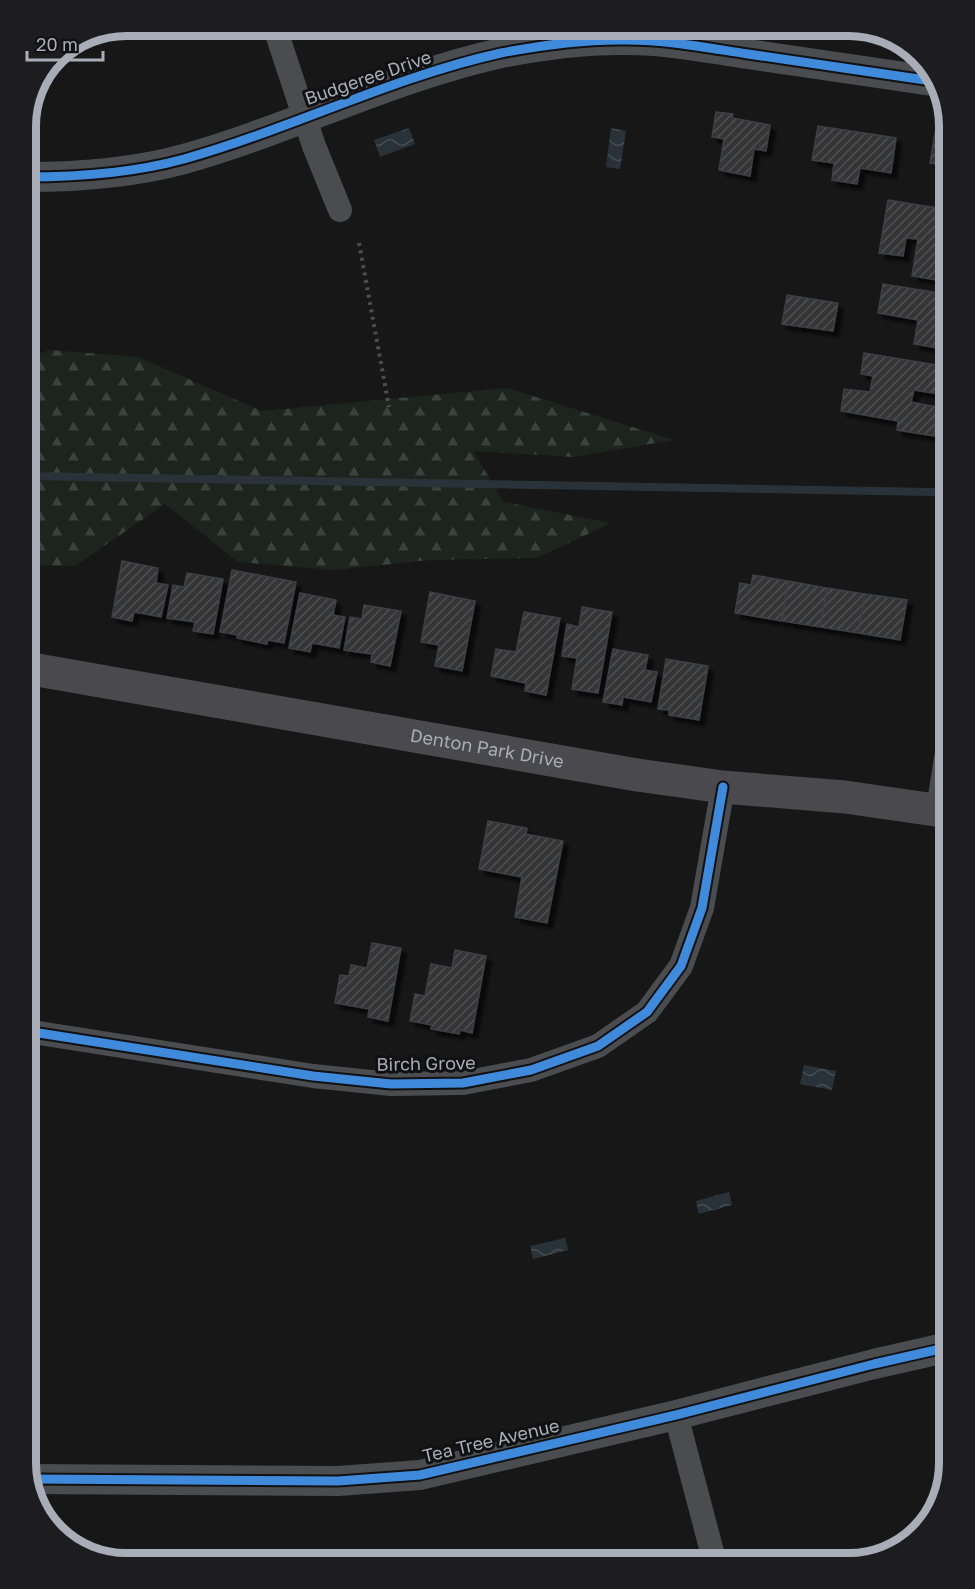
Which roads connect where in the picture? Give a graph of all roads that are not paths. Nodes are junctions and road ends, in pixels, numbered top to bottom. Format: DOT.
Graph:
graph roads {
  1 [pos="278,36"];
  2 [pos="926,80"];
  3 [pos="306,117"];
  4 [pos="36,177"];
  5 [pos="340,210"];
  6 [pos="36,670"];
  7 [pos="723,787"];
  8 [pos="939,810"];
  9 [pos="36,1033"];
  10 [pos="939,1349"];
  11 [pos="676,1415"];
  12 [pos="38,1479"];
  13 [pos="712,1553"];
  1 -- 3 [label="street"];
  2 -- 3 [label="street, Budgeree Drive"];
  3 -- 4 [label="street, Budgeree Drive"];
  3 -- 5 [label="street, Budgeree Drive"];
  6 -- 7 [label="main road, Denton Park Drive"];
  7 -- 8 [label="main road, Denton Park Drive"];
  7 -- 9 [label="street, Birch Grove"];
  10 -- 11 [label="street, Tea Tree Avenue"];
  11 -- 12 [label="street, Tea Tree Avenue"];
  11 -- 13 [label="street"];
}
